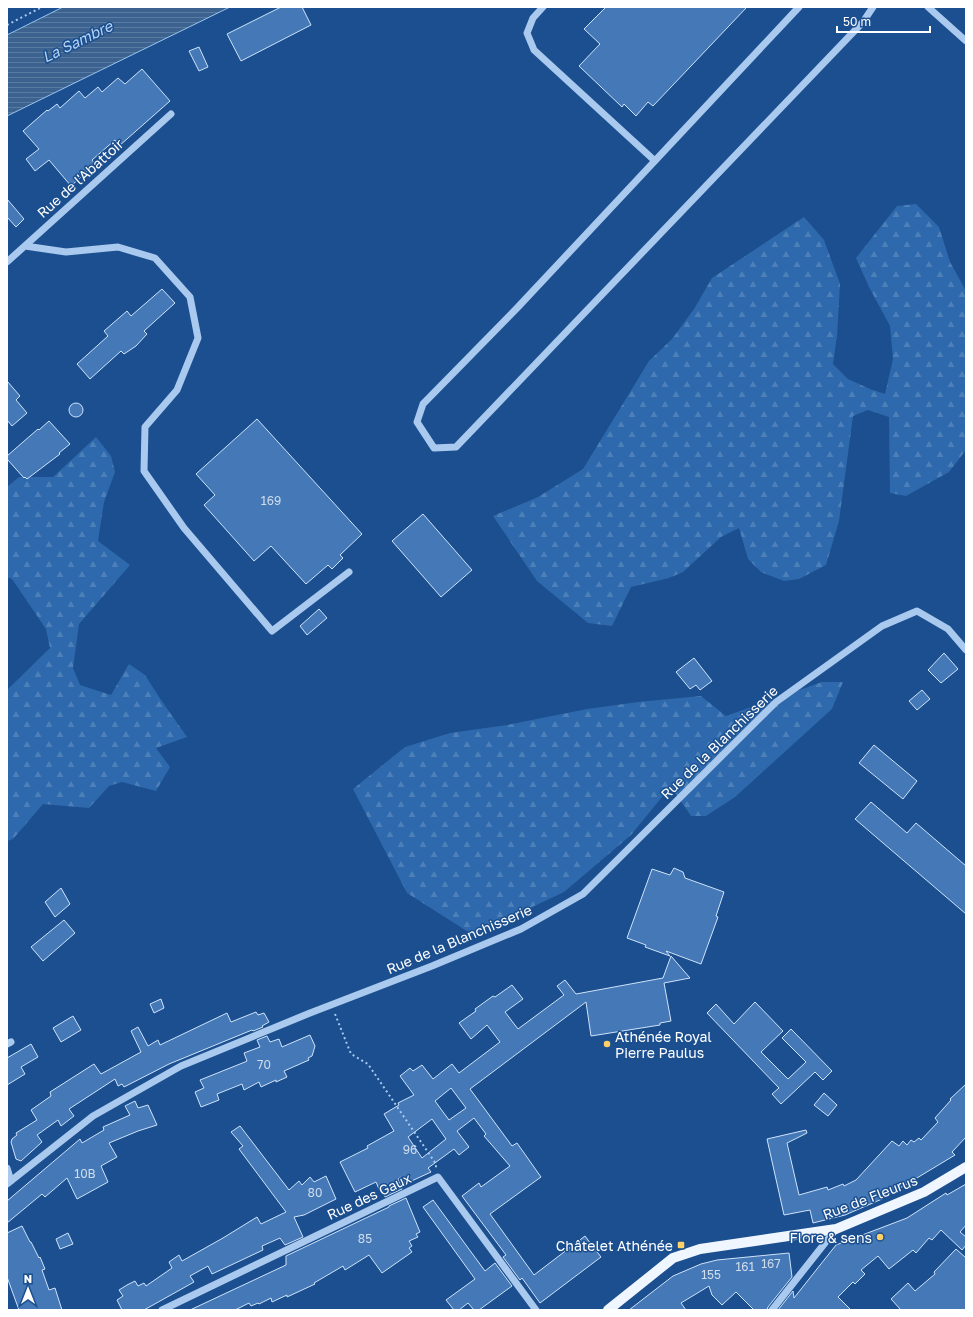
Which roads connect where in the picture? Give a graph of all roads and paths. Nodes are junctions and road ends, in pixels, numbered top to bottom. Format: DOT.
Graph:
graph roads {
  1 [pos="42,7"];
  2 [pos="543,7"];
  3 [pos="799,7"];
  4 [pos="873,7"];
  5 [pos="928,7"];
  6 [pos="7,25"];
  7 [pos="966,41"];
  8 [pos="171,114"];
  9 [pos="655,161"];
  10 [pos="25,246"];
  11 [pos="7,262"];
  12 [pos="349,572"];
  13 [pos="966,650"];
  14 [pos="331,1004"];
  15 [pos="966,1167"];
  16 [pos="7,1168"];
  17 [pos="438,1177"];
  18 [pos="9,1182"];
  19 [pos="836,1229"];
  20 [pos="162,1310"];
  21 [pos="536,1310"];
  22 [pos="608,1310"];
  23 [pos="772,1310"];
  1 -- 6 [label="path"];
  2 -- 9 [label="street"];
  3 -- 9 [label="street"];
  4 -- 9 [label="street"];
  5 -- 7 [label="street"];
  8 -- 10 [label="street, Rue de l'Abattoir"];
  10 -- 11 [label="street, Rue de l'Abattoir"];
  10 -- 12 [label="street"];
  13 -- 14 [label="street, Rue de la Blanchisserie"];
  14 -- 17 [label="path"];
  14 -- 18 [label="street, Rue de la Blanchisserie"];
  15 -- 19 [label="main road, Rue de Fleurus"];
  16 -- 18 [label="street, Rue de la Blanchisserie"];
  17 -- 20 [label="street, Rue des Gaux"];
  17 -- 21 [label="street"];
  19 -- 22 [label="main road, Rue de Fleurus"];
  19 -- 23 [label="street"];
}
